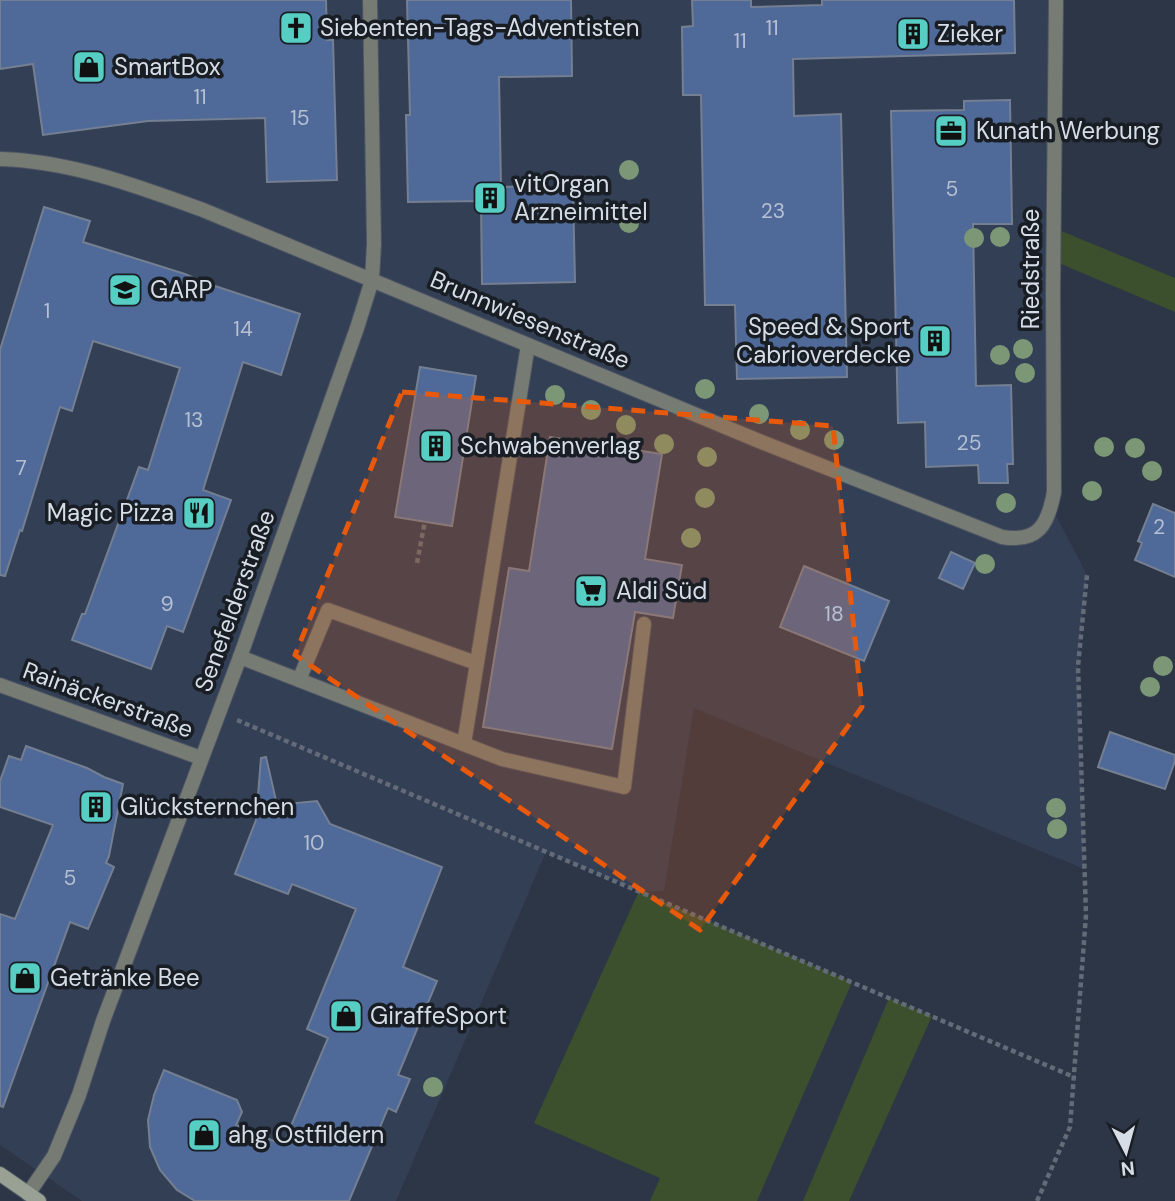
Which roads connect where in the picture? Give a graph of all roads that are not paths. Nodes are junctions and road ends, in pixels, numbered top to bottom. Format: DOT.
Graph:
graph roads {
  1 [pos="370,0"];
  2 [pos="1056,0"];
  3 [pos="0,159"];
  4 [pos="372,280"];
  5 [pos="527,345"];
  6 [pos="1035,533"];
  7 [pos="645,624"];
  8 [pos="240,657"];
  9 [pos="476,663"];
  10 [pos="299,680"];
  11 [pos="0,685"];
  12 [pos="464,744"];
  13 [pos="201,758"];
  14 [pos="0,1174"];
  15 [pos="34,1198"];
  1 -- 4 [label="street, Senefelderstraße"];
  2 -- 6 [label="street, Riedstraße"];
  3 -- 4 [label="street, Brunnwiesenstraße"];
  4 -- 5 [label="street, Brunnwiesenstraße"];
  4 -- 8 [label="street, Senefelderstraße"];
  5 -- 6 [label="street, Brunnwiesenstraße"];
  5 -- 9 [label="street"];
  7 -- 12 [label="street"];
  8 -- 10 [label="street"];
  8 -- 13 [label="street, Senefelderstraße"];
  9 -- 10 [label="street"];
  9 -- 12 [label="street"];
  10 -- 12 [label="street"];
  11 -- 13 [label="street, Rainäckerstraße"];
  13 -- 15 [label="street, Senefelderstraße"];
  14 -- 15 [label="main road"];
}
